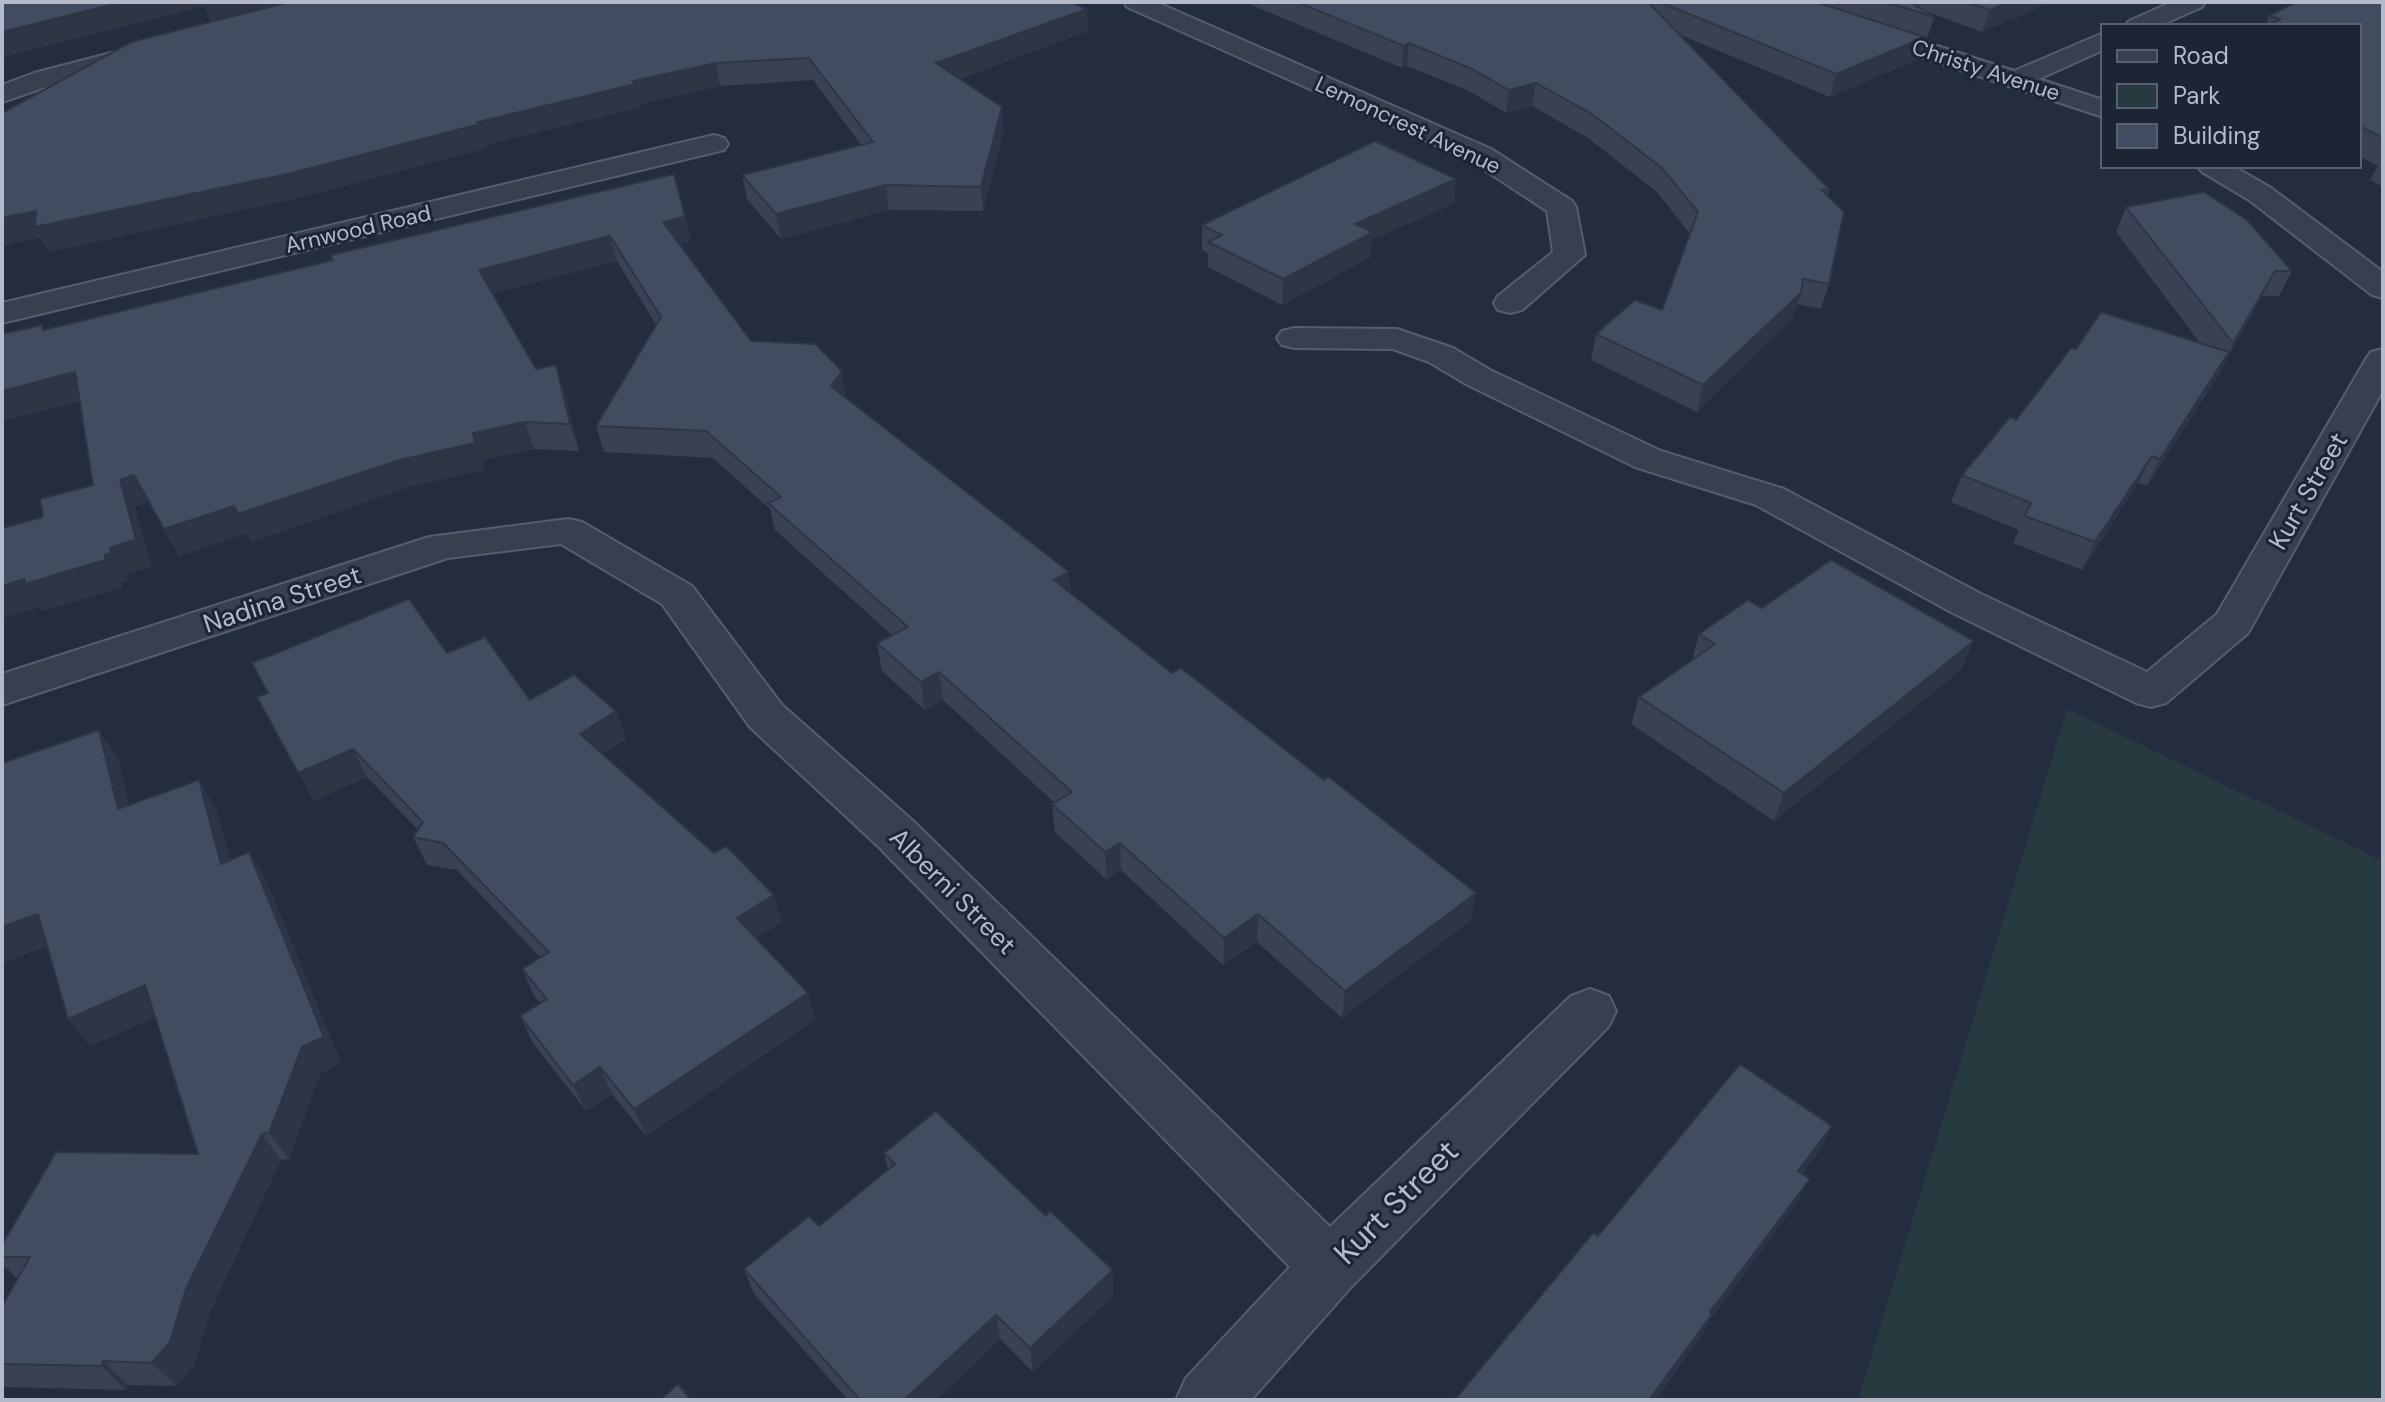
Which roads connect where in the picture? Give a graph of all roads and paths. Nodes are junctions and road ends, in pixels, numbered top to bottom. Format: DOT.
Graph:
graph roads {
  1 [pos="1136,2"];
  2 [pos="1778,2"];
  3 [pos="2193,2"];
  4 [pos="2143,24"];
  5 [pos="2101,42"];
  6 [pos="161,48"];
  7 [pos="2015,80"];
  8 [pos="2,94"];
  9 [pos="2101,108"];
  10 [pos="714,144"];
  11 [pos="2215,168"];
  12 [pos="2383,288"];
  13 [pos="1510,303"];
  14 [pos="2,313"];
  15 [pos="1294,338"];
  16 [pos="2383,359"];
  17 [pos="568,531"];
  18 [pos="2,690"];
  19 [pos="1590,1011"];
  20 [pos="1330,1267"];
  21 [pos="1208,1400"];
  1 -- 13 [label="street, Lemoncrest Avenue"];
  2 -- 7 [label="street, Christy Avenue"];
  3 -- 4 [label="street"];
  5 -- 7 [label="street"];
  6 -- 8 [label="street"];
  7 -- 9 [label="street, Christy Avenue"];
  10 -- 14 [label="street, Arnwood Road"];
  11 -- 12 [label="street"];
  15 -- 16 [label="street, Kurt Street"];
  17 -- 18 [label="street, Nadina Street"];
  17 -- 20 [label="street, Alberni Street"];
  19 -- 20 [label="street, Kurt Street"];
  20 -- 21 [label="street, Kurt Street"];
}
